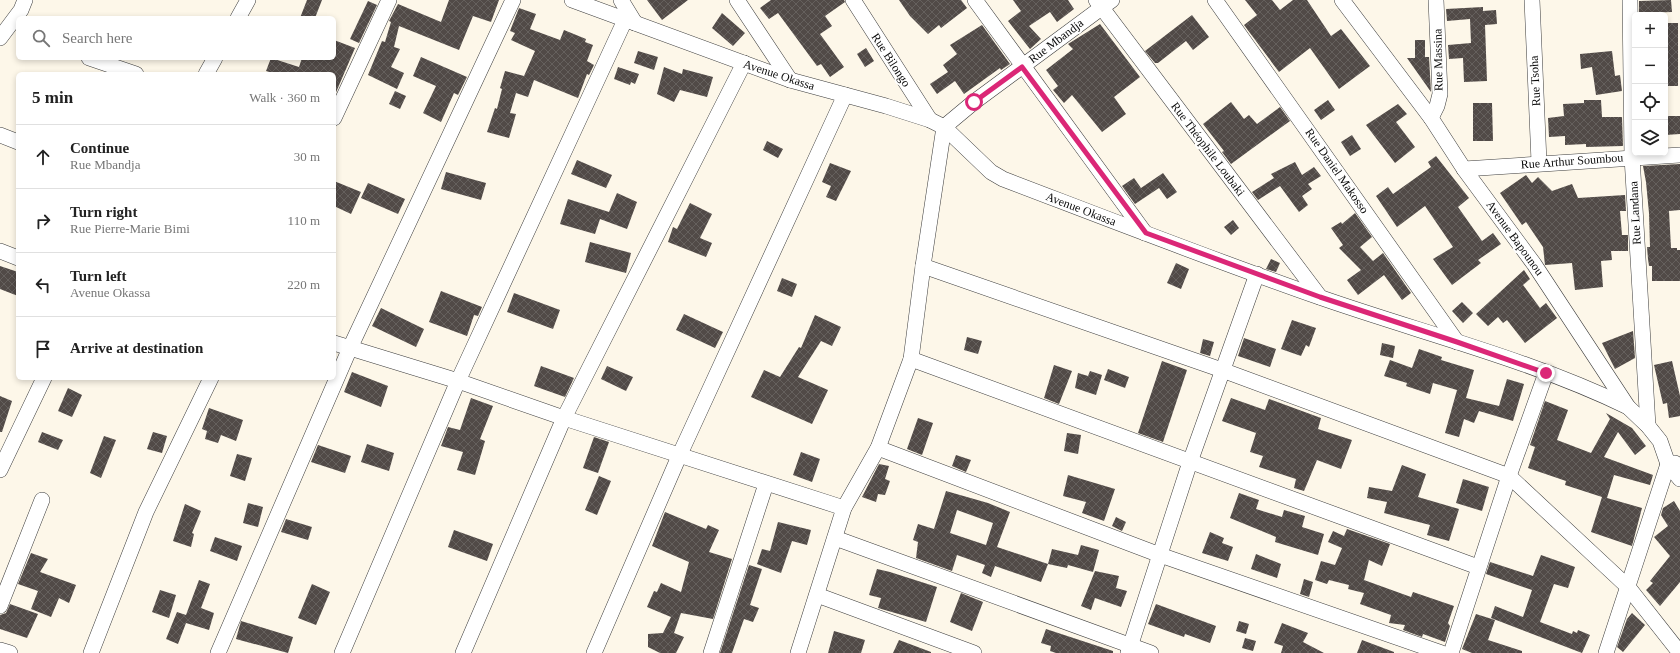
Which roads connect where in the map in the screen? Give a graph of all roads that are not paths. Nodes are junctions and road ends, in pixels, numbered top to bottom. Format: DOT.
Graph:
graph roads {
  1 [pos="24,0"];
  2 [pos="248,0"];
  3 [pos="389,0"];
  4 [pos="512,0"];
  5 [pos="572,0"];
  6 [pos="621,0"];
  7 [pos="737,0"];
  8 [pos="853,0"];
  9 [pos="975,0"];
  10 [pos="1215,0"];
  11 [pos="1342,0"];
  12 [pos="1436,0"];
  13 [pos="1532,0"];
  14 [pos="1630,0"];
  15 [pos="1103,2"];
  16 [pos="17,16"];
  17 [pos="239,16"];
  18 [pos="16,18"];
  19 [pos="630,22"];
  20 [pos="8,34"];
  21 [pos="95,60"];
  22 [pos="214,60"];
  23 [pos="744,63"];
  24 [pos="1022,67"];
  25 [pos="130,72"];
  26 [pos="207,72"];
  27 [pos="790,80"];
  28 [pos="845,95"];
  29 [pos="336,114"];
  30 [pos="1431,118"];
  31 [pos="930,120"];
  32 [pos="944,127"];
  33 [pos="0,135"];
  34 [pos="16,141"];
  35 [pos="1680,155"];
  36 [pos="1632,157"];
  37 [pos="1539,162"];
  38 [pos="1464,169"];
  39 [pos="1146,233"];
  40 [pos="0,252"];
  41 [pos="16,257"];
  42 [pos="923,266"];
  43 [pos="1257,274"];
  44 [pos="1320,297"];
  45 [pos="1457,342"];
  46 [pos="336,344"];
  47 [pos="350,348"];
  48 [pos="911,359"];
  49 [pos="1222,370"];
  50 [pos="1546,373"];
  51 [pos="43,380"];
  52 [pos="210,380"];
  53 [pos="458,381"];
  54 [pos="1628,407"];
  55 [pos="564,418"];
  56 [pos="1648,426"];
  57 [pos="878,448"];
  58 [pos="680,454"];
  59 [pos="1190,462"];
  60 [pos="1674,463"];
  61 [pos="0,470"];
  62 [pos="1509,476"];
  63 [pos="1680,479"];
  64 [pos="766,484"];
  65 [pos="42,500"];
  66 [pos="844,508"];
  67 [pos="835,538"];
  68 [pos="1160,555"];
  69 [pos="1478,567"];
  70 [pos="1628,587"];
  71 [pos="817,595"];
  72 [pos="0,606"];
  73 [pos="1129,649"];
  74 [pos="0,650"];
  75 [pos="10,653"];
  76 [pos="91,653"];
  77 [pos="218,653"];
  78 [pos="342,653"];
  79 [pos="463,653"];
  80 [pos="594,653"];
  81 [pos="710,653"];
  82 [pos="798,653"];
  83 [pos="974,653"];
  84 [pos="1151,653"];
  85 [pos="1442,653"];
  86 [pos="1451,653"];
  87 [pos="1606,653"];
  88 [pos="1680,653"];
  1 -- 16 [label="street"];
  2 -- 17 [label="street"];
  3 -- 29 [label="street"];
  4 -- 47 [label="street"];
  5 -- 19 [label="street, Avenue Okassa"];
  6 -- 19 [label="street"];
  7 -- 27 [label="street"];
  8 -- 31 [label="street, Rue Bilongo"];
  9 -- 24 [label="street"];
  10 -- 45 [label="street, Rue Daniel Makosso"];
  11 -- 30 [label="street, Avenue Bapounou"];
  12 -- 30 [label="street, Rue Massina"];
  13 -- 37 [label="street, Rue Tsoha"];
  14 -- 36 [label="street, Rue Landana"];
  15 -- 24 [label="street, Rue Mbandja"];
  15 -- 44 [label="street, Rue Théophile Loubaki"];
  18 -- 20 [label="street"];
  19 -- 23 [label="street, Avenue Okassa"];
  19 -- 53 [label="street"];
  21 -- 25 [label="street"];
  22 -- 26 [label="street"];
  23 -- 27 [label="street, Avenue Okassa"];
  23 -- 55 [label="street"];
  24 -- 32 [label="street, Rue Mbandja"];
  24 -- 39 [label="street"];
  27 -- 28 [label="street, Avenue Okassa"];
  28 -- 31 [label="street, Avenue Okassa"];
  28 -- 58 [label="street"];
  30 -- 38 [label="street, Avenue Bapounou"];
  31 -- 32 [label="street, Avenue Okassa"];
  32 -- 39 [label="street, Avenue Okassa"];
  32 -- 42 [label="street"];
  33 -- 34 [label="street"];
  35 -- 36 [label="street, Rue Arthur Soumbou"];
  36 -- 37 [label="street, Rue Arthur Soumbou"];
  36 -- 56 [label="street, Rue Landana"];
  37 -- 38 [label="street, Rue Arthur Soumbou"];
  38 -- 54 [label="street, Avenue Bapounou"];
  39 -- 43 [label="street, Avenue Okassa"];
  40 -- 41 [label="street"];
  42 -- 48 [label="street"];
  42 -- 49 [label="street"];
  43 -- 44 [label="street, Avenue Okassa"];
  43 -- 49 [label="street"];
  44 -- 45 [label="street, Avenue Okassa"];
  45 -- 50 [label="street, Avenue Okassa"];
  46 -- 47 [label="street"];
  47 -- 53 [label="street"];
  47 -- 77 [label="street"];
  48 -- 57 [label="street"];
  48 -- 59 [label="street"];
  49 -- 59 [label="street"];
  49 -- 62 [label="street"];
  50 -- 54 [label="street, Avenue Okassa"];
  50 -- 62 [label="street"];
  51 -- 61 [label="street"];
  52 -- 76 [label="street"];
  53 -- 55 [label="street"];
  53 -- 78 [label="street"];
  54 -- 56 [label="street, Avenue Bapounou"];
  55 -- 58 [label="street"];
  55 -- 79 [label="street"];
  56 -- 60 [label="street, Avenue Bapounou"];
  57 -- 66 [label="street"];
  57 -- 68 [label="street"];
  58 -- 64 [label="street"];
  58 -- 80 [label="street"];
  59 -- 68 [label="street"];
  59 -- 69 [label="street"];
  60 -- 63 [label="street, Avenue Bapounou"];
  60 -- 70 [label="street"];
  62 -- 69 [label="street"];
  62 -- 70 [label="street"];
  64 -- 66 [label="street"];
  64 -- 81 [label="street"];
  65 -- 72 [label="street"];
  66 -- 67 [label="street"];
  67 -- 71 [label="street"];
  67 -- 73 [label="street"];
  68 -- 73 [label="street"];
  68 -- 85 [label="street"];
  69 -- 86 [label="street"];
  70 -- 87 [label="street"];
  70 -- 88 [label="street"];
  71 -- 82 [label="street"];
  71 -- 83 [label="street"];
  73 -- 84 [label="street"];
  74 -- 75 [label="street"];
}
